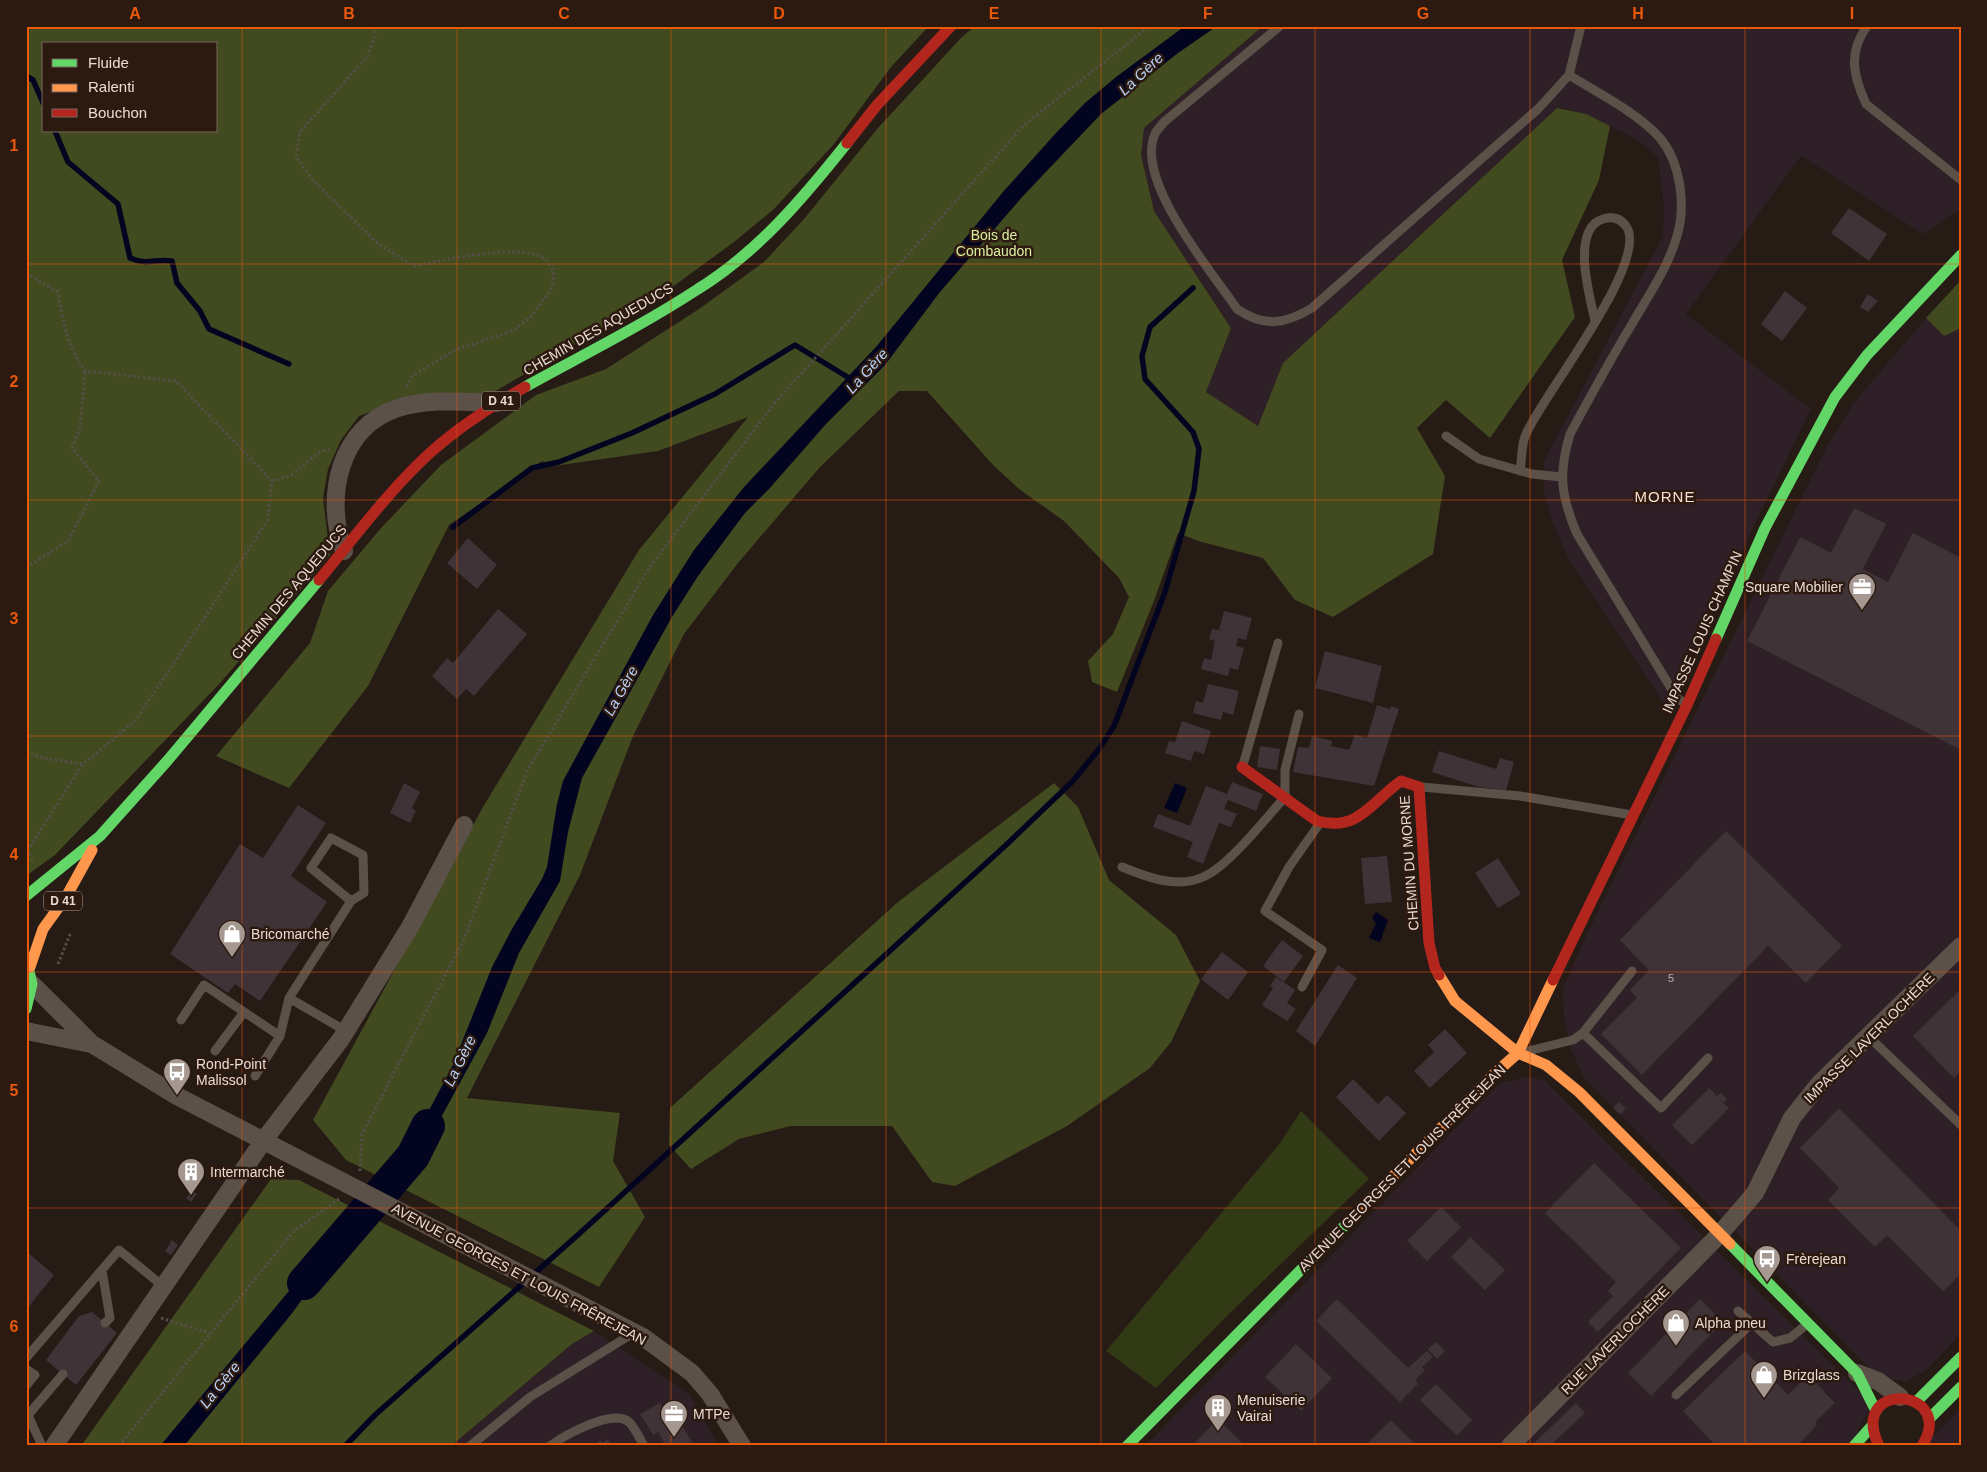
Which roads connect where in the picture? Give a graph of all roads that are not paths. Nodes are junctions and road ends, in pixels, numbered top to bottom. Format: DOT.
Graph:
graph roads {
  1 [pos="951,26"];
  2 [pos="1280,26"];
  3 [pos="1581,26"];
  4 [pos="1867,26"];
  5 [pos="1569,75"];
  6 [pos="1961,180"];
  7 [pos="1961,255"];
  8 [pos="1595,321"];
  9 [pos="497,403"];
  10 [pos="1446,436"];
  11 [pos="1520,471"];
  12 [pos="1562,477"];
  13 [pos="344,551"];
  14 [pos="1278,643"];
  15 [pos="1687,704"];
  16 [pos="1299,714"];
  17 [pos="1242,767"];
  18 [pos="1419,787"];
  19 [pos="1285,797"];
  20 [pos="1634,815"];
  21 [pos="1321,822"];
  22 [pos="464,825"];
  23 [pos="100,836"];
  24 [pos="1122,867"];
  25 [pos="26,896"];
  26 [pos="351,901"];
  27 [pos="1961,946"];
  28 [pos="30,970"];
  29 [pos="1632,972"];
  30 [pos="1302,987"];
  31 [pos="289,998"];
  32 [pos="26,1009"];
  33 [pos="244,1012"];
  34 [pos="181,1020"];
  35 [pos="26,1031"];
  36 [pos="346,1031"];
  37 [pos="1583,1033"];
  38 [pos="280,1036"];
  39 [pos="1868,1036"];
  40 [pos="92,1044"];
  41 [pos="216,1051"];
  42 [pos="1518,1053"];
  43 [pos="1708,1058"];
  44 [pos="255,1076"];
  45 [pos="1961,1125"];
  46 [pos="264,1140"];
  47 [pos="1719,1235"];
  48 [pos="102,1270"];
  49 [pos="164,1288"];
  50 [pos="1738,1311"];
  51 [pos="105,1323"];
  52 [pos="1752,1323"];
  53 [pos="1808,1323"];
  54 [pos="635,1332"];
  55 [pos="1961,1357"];
  56 [pos="26,1358"];
  57 [pos="26,1369"];
  58 [pos="1857,1372"];
  59 [pos="63,1374"];
  60 [pos="26,1386"];
  61 [pos="1961,1387"];
  62 [pos="1676,1395"];
  63 [pos="1908,1399"];
  64 [pos="1876,1411"];
  65 [pos="1929,1419"];
  66 [pos="1871,1427"];
  67 [pos="42,1446"];
  68 [pos="54,1446"];
  69 [pos="470,1446"];
  70 [pos="550,1446"];
  71 [pos="644,1446"];
  72 [pos="742,1446"];
  73 [pos="1127,1446"];
  74 [pos="1510,1446"];
  75 [pos="1854,1446"];
  76 [pos="1879,1446"];
  77 [pos="1922,1446"];
  1 -- 9 [label="street, CHEMIN DES AQUEDUCS / D 41"];
  2 -- 5 [label="lane"];
  3 -- 5 [label="lane"];
  4 -- 6 [label="lane"];
  5 -- 12 [label="lane"];
  7 -- 15 [label="street, IMPASSE LOUIS CHAMPIN"];
  8 -- 8 [label="lane"];
  8 -- 11 [label="lane"];
  9 -- 13 [label="street, CHEMIN DES AQUEDUCS / D 41"];
  9 -- 13 [label="street"];
  10 -- 11 [label="lane"];
  11 -- 12 [label="lane"];
  12 -- 15 [label="lane"];
  13 -- 23 [label="street, CHEMIN DES AQUEDUCS / D 41"];
  14 -- 17 [label="lane"];
  15 -- 20 [label="street, IMPASSE LOUIS CHAMPIN"];
  16 -- 19 [label="lane"];
  17 -- 19 [label="street, CHEMIN DU MORNE"];
  18 -- 20 [label="lane"];
  18 -- 21 [label="street, CHEMIN DU MORNE"];
  18 -- 42 [label="street, CHEMIN DU MORNE"];
  19 -- 21 [label="street, CHEMIN DU MORNE"];
  19 -- 24 [label="lane"];
  20 -- 42 [label="street, IMPASSE LOUIS CHAMPIN"];
  21 -- 30 [label="lane"];
  22 -- 36 [label="street"];
  23 -- 25 [label="street, CHEMIN DES AQUEDUCS / D 41"];
  23 -- 28 [label="street, CHEMIN DES AQUEDUCS / D 41"];
  26 -- 26 [label="lane"];
  26 -- 31 [label="lane"];
  27 -- 39 [label="street, IMPASSE LAVERLOCHÈRE"];
  28 -- 32 [label="street, CHEMIN DES AQUEDUCS"];
  28 -- 40 [label="street"];
  29 -- 37 [label="lane"];
  31 -- 36 [label="lane"];
  31 -- 38 [label="lane"];
  33 -- 34 [label="lane"];
  33 -- 38 [label="lane"];
  33 -- 41 [label="lane"];
  35 -- 40 [label="street"];
  36 -- 46 [label="street"];
  37 -- 42 [label="lane"];
  37 -- 43 [label="lane"];
  38 -- 44 [label="lane"];
  39 -- 45 [label="lane"];
  39 -- 47 [label="street, IMPASSE LAVERLOCHÈRE"];
  40 -- 46 [label="street, AVENUE GEORGES ET LOUIS FRÊREJEAN"];
  42 -- 47 [label="street, AVENUE GEORGES ET LOUIS FRÊREJEAN"];
  42 -- 73 [label="street, AVENUE GEORGES ET LOUIS FRÊREJEAN"];
  46 -- 49 [label="street"];
  46 -- 54 [label="street, AVENUE GEORGES ET LOUIS FRÊREJEAN"];
  47 -- 53 [label="street, AVENUE GEORGES ET LOUIS FRÊREJEAN"];
  47 -- 74 [label="street, RUE LAVERLOCHÈRE"];
  48 -- 49 [label="lane"];
  48 -- 51 [label="lane"];
  48 -- 56 [label="lane"];
  49 -- 68 [label="street"];
  50 -- 52 [label="lane"];
  52 -- 53 [label="lane"];
  52 -- 62 [label="lane"];
  53 -- 58 [label="street, AVENUE GEORGES ET LOUIS FRÊREJEAN"];
  54 -- 69 [label="lane"];
  54 -- 72 [label="street, AVENUE GEORGES ET LOUIS FRÊREJEAN"];
  55 -- 63 [label="street"];
  57 -- 60 [label="lane"];
  58 -- 63 [label="street, AVENUE GEORGES ET LOUIS FRÊREJEAN"];
  58 -- 64 [label="street, AVENUE GEORGES ET LOUIS FRÊREJEAN"];
  59 -- 67 [label="lane"];
  61 -- 65 [label="street"];
  63 -- 64 [label="street"];
  63 -- 65 [label="street"];
  64 -- 66 [label="street"];
  65 -- 77 [label="street"];
  66 -- 75 [label="street"];
  66 -- 76 [label="street"];
  70 -- 71 [label="lane"];
}
